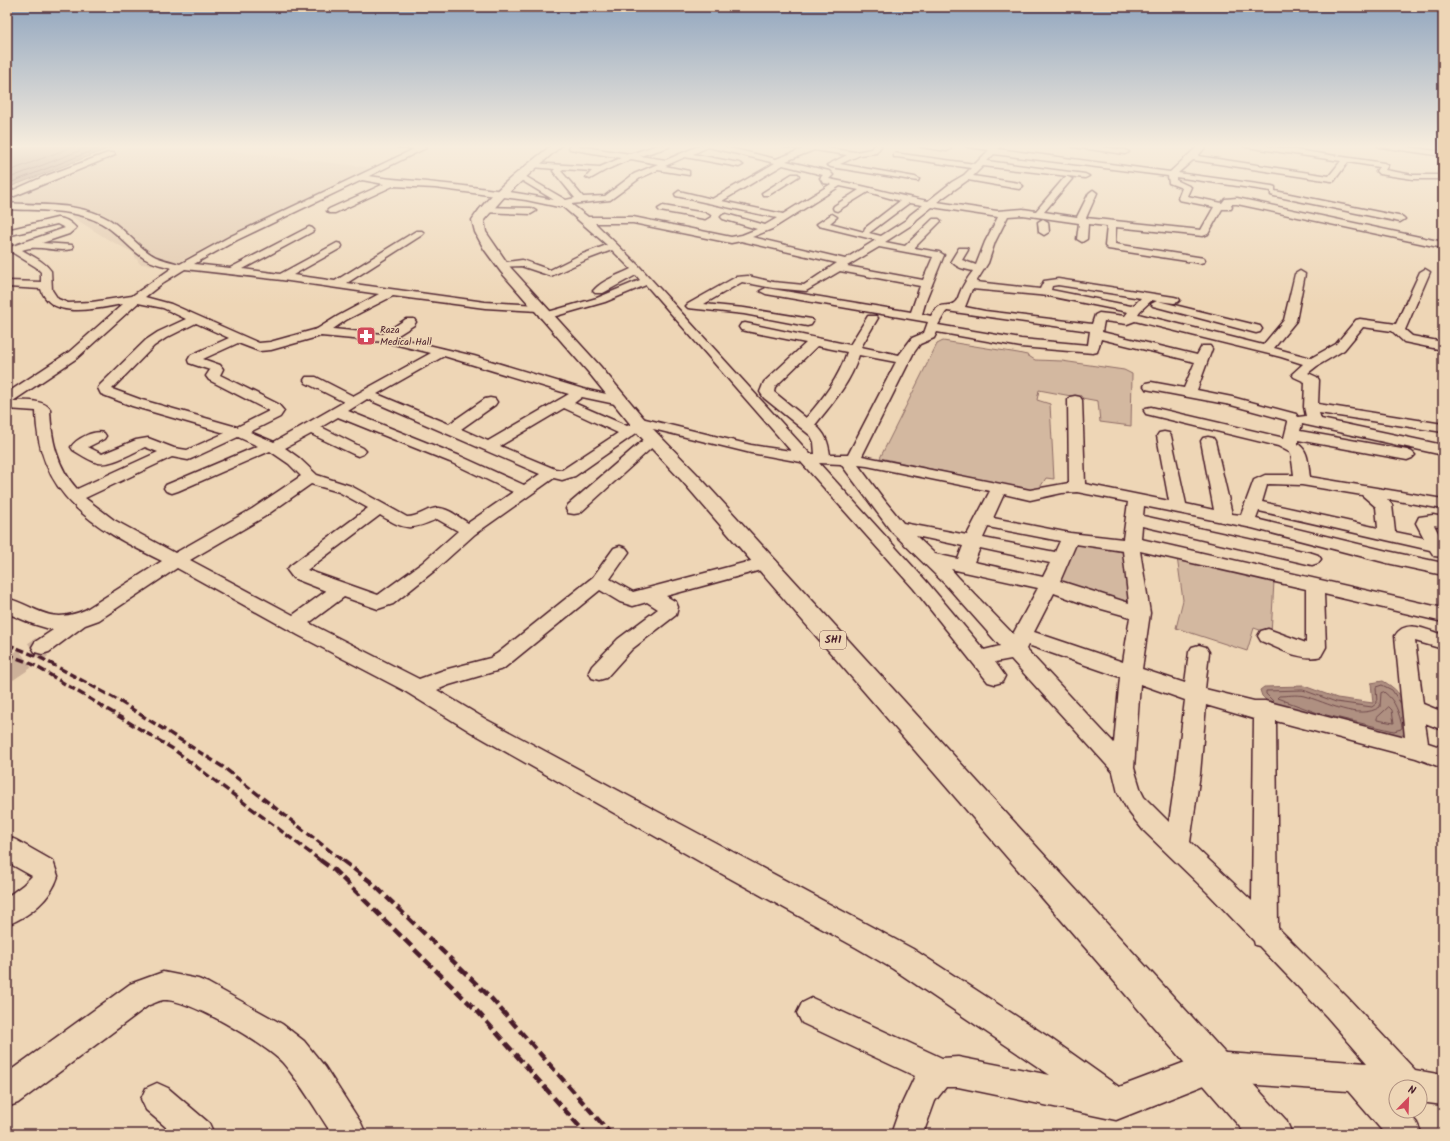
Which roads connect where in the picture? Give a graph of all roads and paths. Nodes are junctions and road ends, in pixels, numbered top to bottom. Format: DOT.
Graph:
graph roads {
  1 [pos="315,198"];
  2 [pos="361,198"];
  3 [pos="496,198"];
  4 [pos="531,198"];
  5 [pos="557,198"];
  6 [pos="604,198"];
  7 [pos="697,198"];
  8 [pos="719,198"];
  9 [pos="814,198"];
  10 [pos="852,198"];
  11 [pos="901,198"];
  12 [pos="938,198"];
  13 [pos="1053,198"];
  14 [pos="1091,198"];
  15 [pos="1183,198"];
  16 [pos="1269,198"];
  17 [pos="1308,198"];
  18 [pos="581,200"];
  19 [pos="907,200"];
  20 [pos="713,202"];
  21 [pos="564,203"];
  22 [pos="931,204"];
  23 [pos="7,206"];
  24 [pos="1221,206"];
  25 [pos="1264,207"];
  26 [pos="837,208"];
  27 [pos="663,209"];
  28 [pos="484,210"];
  29 [pos="332,211"];
  30 [pos="531,211"];
  31 [pos="681,213"];
  32 [pos="705,216"];
  33 [pos="726,216"];
  34 [pos="1003,216"];
  35 [pos="784,217"];
  36 [pos="832,217"];
  37 [pos="1041,218"];
  38 [pos="1400,219"];
  39 [pos="588,220"];
  40 [pos="936,221"];
  41 [pos="1369,221"];
  42 [pos="1082,222"];
  43 [pos="1112,223"];
  44 [pos="661,226"];
  45 [pos="1145,226"];
  46 [pos="765,228"];
  47 [pos="309,230"];
  48 [pos="868,230"];
  49 [pos="1044,232"];
  50 [pos="7,233"];
  51 [pos="419,233"];
  52 [pos="1144,237"];
  53 [pos="742,238"];
  54 [pos="1082,239"];
  55 [pos="880,241"];
  56 [pos="30,244"];
  57 [pos="1443,245"];
  58 [pos="337,246"];
  59 [pos="614,246"];
  60 [pos="68,247"];
  61 [pos="11,249"];
  62 [pos="907,249"];
  63 [pos="963,250"];
  64 [pos="1200,260"];
  65 [pos="843,264"];
  66 [pos="504,265"];
  67 [pos="182,266"];
  68 [pos="980,269"];
  69 [pos="637,270"];
  70 [pos="232,271"];
  71 [pos="1425,272"];
  72 [pos="1300,274"];
  73 [pos="282,277"];
  74 [pos="648,281"];
  75 [pos="7,284"];
  76 [pos="926,284"];
  77 [pos="336,285"];
  78 [pos="969,285"];
  79 [pos="47,286"];
  80 [pos="766,291"];
  81 [pos="391,292"];
  82 [pos="599,292"];
  83 [pos="1044,293"];
  84 [pos="135,299"];
  85 [pos="1147,299"];
  86 [pos="1174,300"];
  87 [pos="669,305"];
  88 [pos="692,306"];
  89 [pos="955,308"];
  90 [pos="541,312"];
  91 [pos="845,312"];
  92 [pos="1131,315"];
  93 [pos="915,317"];
  94 [pos="872,318"];
  95 [pos="195,319"];
  96 [pos="410,322"];
  97 [pos="807,322"];
  98 [pos="933,326"];
  99 [pos="746,327"];
  100 [pos="1396,328"];
  101 [pos="1256,329"];
  102 [pos="1097,331"];
  103 [pos="321,332"];
  104 [pos="239,338"];
  105 [pos="385,338"];
  106 [pos="815,341"];
  107 [pos="1208,344"];
  108 [pos="1443,346"];
  109 [pos="854,349"];
  110 [pos="1266,349"];
  111 [pos="442,352"];
  112 [pos="903,360"];
  113 [pos="1202,360"];
  114 [pos="1272,361"];
  115 [pos="1312,363"];
  116 [pos="311,380"];
  117 [pos="1151,386"];
  118 [pos="580,393"];
  119 [pos="1189,393"];
  120 [pos="7,399"];
  121 [pos="1075,400"];
  122 [pos="620,401"];
  123 [pos="490,402"];
  124 [pos="352,403"];
  125 [pos="563,403"];
  126 [pos="7,405"];
  127 [pos="1311,407"];
  128 [pos="1151,411"];
  129 [pos="1291,417"];
  130 [pos="1314,422"];
  131 [pos="808,425"];
  132 [pos="311,428"];
  133 [pos="1443,428"];
  134 [pos="451,429"];
  135 [pos="639,429"];
  136 [pos="238,432"];
  137 [pos="99,436"];
  138 [pos="1164,436"];
  139 [pos="1291,439"];
  140 [pos="1208,441"];
  141 [pos="272,447"];
  142 [pos="488,447"];
  143 [pos="1443,450"];
  144 [pos="358,451"];
  145 [pos="170,452"];
  146 [pos="806,458"];
  147 [pos="823,459"];
  148 [pos="850,460"];
  149 [pos="1443,462"];
  150 [pos="551,473"];
  151 [pos="309,478"];
  152 [pos="1302,480"];
  153 [pos="1077,487"];
  154 [pos="172,488"];
  155 [pos="999,488"];
  156 [pos="1366,490"];
  157 [pos="525,491"];
  158 [pos="74,497"];
  159 [pos="1136,499"];
  160 [pos="1253,504"];
  161 [pos="1443,504"];
  162 [pos="379,508"];
  163 [pos="1179,508"];
  164 [pos="574,509"];
  165 [pos="1216,516"];
  166 [pos="1135,520"];
  167 [pos="983,521"];
  168 [pos="1246,522"];
  169 [pos="1443,522"];
  170 [pos="897,527"];
  171 [pos="469,530"];
  172 [pos="1209,536"];
  173 [pos="1387,536"];
  174 [pos="1070,538"];
  175 [pos="973,542"];
  176 [pos="1132,544"];
  177 [pos="620,552"];
  178 [pos="1440,552"];
  179 [pos="930,559"];
  180 [pos="1060,559"];
  181 [pos="1312,559"];
  182 [pos="176,560"];
  183 [pos="1211,560"];
  184 [pos="766,563"];
  185 [pos="964,566"];
  186 [pos="1443,569"];
  187 [pos="599,582"];
  188 [pos="1049,584"];
  189 [pos="1315,585"];
  190 [pos="342,590"];
  191 [pos="650,595"];
  192 [pos="7,605"];
  193 [pos="1140,613"];
  194 [pos="1443,615"];
  195 [pos="79,621"];
  196 [pos="294,624"];
  197 [pos="1268,636"];
  198 [pos="1443,642"];
  199 [pos="1018,643"];
  200 [pos="42,647"];
  201 [pos="1199,652"];
  202 [pos="980,658"];
  203 [pos="599,672"];
  204 [pos="1131,673"];
  205 [pos="995,676"];
  206 [pos="417,689"];
  207 [pos="1195,694"];
  208 [pos="1412,709"];
  209 [pos="1265,710"];
  210 [pos="1443,721"];
  211 [pos="1417,749"];
  212 [pos="1443,758"];
  213 [pos="1123,768"];
  214 [pos="1177,846"];
  215 [pos="7,848"];
  216 [pos="7,912"];
  217 [pos="1265,934"];
  218 [pos="812,1013"];
  219 [pos="1212,1067"];
  220 [pos="941,1073"];
  221 [pos="1355,1076"];
  222 [pos="1403,1079"];
  223 [pos="1388,1082"];
  224 [pos="1428,1088"];
  225 [pos="1443,1090"];
  226 [pos="7,1092"];
  227 [pos="157,1099"];
  228 [pos="1116,1104"];
  229 [pos="198,1134"];
  230 [pos="350,1134"];
  231 [pos="907,1134"];
  232 [pos="1272,1134"];
  233 [pos="1406,1134"];
  1 -- 67 [label="street"];
  2 -- 29 [label="street"];
  3 -- 28 [label="main road"];
  4 -- 21 [label="street"];
  5 -- 21 [label="street"];
  6 -- 18 [label="street"];
  7 -- 20 [label="street"];
  8 -- 20 [label="street"];
  9 -- 35 [label="street"];
  10 -- 26 [label="street"];
  11 -- 19 [label="street"];
  12 -- 22 [label="street"];
  13 -- 37 [label="street"];
  14 -- 42 [label="street"];
  15 -- 24 [label="street"];
  16 -- 25 [label="street"];
  17 -- 38 [label="street"];
  18 -- 21 [label="street"];
  19 -- 22 [label="street"];
  19 -- 48 [label="street"];
  20 -- 35 [label="street"];
  21 -- 39 [label="street"];
  22 -- 34 [label="street"];
  22 -- 55 [label="street"];
  23 -- 67 [label="street"];
  24 -- 25 [label="street"];
  24 -- 45 [label="street"];
  25 -- 41 [label="street"];
  25 -- 57 [label="street"];
  27 -- 31 [label="street"];
  28 -- 30 [label="street"];
  28 -- 66 [label="main road, SH1"];
  31 -- 32 [label="street"];
  31 -- 44 [label="street"];
  33 -- 46 [label="street"];
  34 -- 37 [label="street"];
  34 -- 68 [label="street"];
  35 -- 46 [label="street"];
  36 -- 55 [label="street"];
  37 -- 42 [label="street"];
  37 -- 49 [label="street"];
  39 -- 44 [label="street"];
  39 -- 59 [label="street"];
  40 -- 62 [label="street"];
  42 -- 43 [label="street"];
  42 -- 54 [label="street"];
  43 -- 45 [label="street"];
  43 -- 64 [label="street"];
  44 -- 53 [label="street"];
  45 -- 52 [label="street"];
  46 -- 53 [label="street"];
  47 -- 70 [label="street"];
  50 -- 56 [label="street"];
  51 -- 77 [label="street"];
  53 -- 65 [label="street"];
  55 -- 62 [label="street"];
  55 -- 65 [label="street"];
  56 -- 60 [label="street"];
  56 -- 61 [label="street"];
  58 -- 73 [label="street"];
  59 -- 66 [label="street"];
  59 -- 69 [label="street"];
  61 -- 79 [label="street"];
  62 -- 76 [label="street"];
  63 -- 68 [label="street"];
  65 -- 76 [label="street"];
  65 -- 88 [label="street"];
  66 -- 90 [label="main road, SH1"];
  67 -- 70 [label="street"];
  67 -- 84 [label="street"];
  68 -- 78 [label="street"];
  69 -- 74 [label="street"];
  69 -- 82 [label="street"];
  70 -- 73 [label="street"];
  71 -- 100 [label="street"];
  72 -- 110 [label="street"];
  73 -- 77 [label="street"];
  74 -- 87 [label="street"];
  74 -- 90 [label="street"];
  75 -- 79 [label="street"];
  76 -- 93 [label="street"];
  77 -- 81 [label="street"];
  78 -- 83 [label="street"];
  78 -- 89 [label="street"];
  79 -- 84 [label="street"];
  80 -- 93 [label="street"];
  81 -- 90 [label="street"];
  81 -- 103 [label="street"];
  83 -- 85 [label="street"];
  83 -- 92 [label="street"];
  84 -- 95 [label="street"];
  84 -- 120 [label="street"];
  85 -- 86 [label="street"];
  85 -- 92 [label="street"];
  85 -- 101 [label="street"];
  87 -- 88 [label="street"];
  87 -- 146 [label="street"];
  88 -- 97 [label="street"];
  89 -- 98 [label="street"];
  89 -- 102 [label="street"];
  90 -- 122 [label="main road, SH1"];
  91 -- 94 [label="street"];
  92 -- 102 [label="street"];
  92 -- 107 [label="street"];
  92 -- 110 [label="street"];
  93 -- 98 [label="street"];
  94 -- 98 [label="street"];
  94 -- 109 [label="street"];
  95 -- 104 [label="street"];
  95 -- 136 [label="street"];
  96 -- 105 [label="street"];
  98 -- 102 [label="street"];
  98 -- 112 [label="street"];
  99 -- 106 [label="street"];
  100 -- 108 [label="street"];
  100 -- 115 [label="street"];
  102 -- 113 [label="street"];
  103 -- 104 [label="street"];
  103 -- 105 [label="street"];
  104 -- 136 [label="street"];
  105 -- 111 [label="street"];
  106 -- 109 [label="street"];
  106 -- 131 [label="street"];
  107 -- 113 [label="street"];
  107 -- 114 [label="street"];
  109 -- 112 [label="street"];
  109 -- 131 [label="street"];
  110 -- 115 [label="street"];
  111 -- 118 [label="street"];
  111 -- 124 [label="street"];
  112 -- 148 [label="street"];
  113 -- 119 [label="street"];
  115 -- 127 [label="street"];
  116 -- 124 [label="street"];
  117 -- 119 [label="street"];
  118 -- 122 [label="street"];
  118 -- 125 [label="street"];
  119 -- 129 [label="street"];
  121 -- 153 [label="street"];
  122 -- 135 [label="main road, SH1"];
  123 -- 134 [label="street"];
  124 -- 132 [label="street"];
  124 -- 134 [label="street"];
  124 -- 157 [label="street"];
  125 -- 135 [label="street"];
  125 -- 142 [label="street"];
  126 -- 158 [label="street"];
  127 -- 130 [label="street"];
  127 -- 133 [label="street"];
  128 -- 139 [label="street"];
  129 -- 130 [label="street"];
  129 -- 139 [label="street"];
  130 -- 143 [label="street"];
  131 -- 147 [label="street"];
  132 -- 141 [label="street"];
  132 -- 144 [label="street"];
  134 -- 142 [label="street"];
  135 -- 146 [label="street"];
  135 -- 150 [label="street"];
  135 -- 164 [label="street"];
  135 -- 184 [label="main road, SH1"];
  136 -- 141 [label="street"];
  136 -- 145 [label="street"];
  137 -- 145 [label="street"];
  138 -- 163 [label="street"];
  139 -- 149 [label="street"];
  139 -- 152 [label="street"];
  140 -- 165 [label="street"];
  141 -- 151 [label="street"];
  141 -- 154 [label="street"];
  142 -- 150 [label="street"];
  145 -- 158 [label="street"];
  146 -- 147 [label="street"];
  146 -- 202 [label="street"];
  147 -- 148 [label="street"];
  148 -- 155 [label="street"];
  148 -- 170 [label="street"];
  150 -- 157 [label="street"];
  151 -- 162 [label="street"];
  151 -- 182 [label="street"];
  152 -- 156 [label="street"];
  152 -- 160 [label="street"];
  153 -- 155 [label="street"];
  153 -- 159 [label="street"];
  155 -- 167 [label="street"];
  156 -- 161 [label="street"];
  156 -- 173 [label="street"];
  157 -- 171 [label="street"];
  158 -- 182 [label="street"];
  159 -- 163 [label="street"];
  159 -- 166 [label="street"];
  160 -- 168 [label="street"];
  160 -- 173 [label="street"];
  162 -- 171 [label="street"];
  162 -- 190 [label="street"];
  163 -- 165 [label="street"];
  165 -- 168 [label="street"];
  165 -- 172 [label="street"];
  166 -- 172 [label="street"];
  166 -- 176 [label="street"];
  167 -- 174 [label="street"];
  167 -- 175 [label="street"];
  168 -- 186 [label="street"];
  169 -- 178 [label="street"];
  170 -- 175 [label="street"];
  170 -- 179 [label="street"];
  171 -- 190 [label="street"];
  172 -- 181 [label="street"];
  172 -- 183 [label="street"];
  173 -- 178 [label="street"];
  174 -- 176 [label="street"];
  174 -- 180 [label="street"];
  175 -- 180 [label="street"];
  175 -- 185 [label="street"];
  176 -- 183 [label="street"];
  176 -- 193 [label="street"];
  177 -- 187 [label="street"];
  179 -- 185 [label="street"];
  179 -- 199 [label="street"];
  180 -- 188 [label="street"];
  182 -- 195 [label="street"];
  182 -- 196 [label="street"];
  183 -- 189 [label="street"];
  184 -- 191 [label="street"];
  184 -- 219 [label="main road, SH1"];
  185 -- 188 [label="street"];
  187 -- 191 [label="street"];
  187 -- 206 [label="street"];
  188 -- 193 [label="street"];
  188 -- 199 [label="street"];
  189 -- 194 [label="street"];
  189 -- 197 [label="street"];
  190 -- 196 [label="street"];
  191 -- 203 [label="street"];
  192 -- 195 [label="street"];
  193 -- 204 [label="street"];
  195 -- 200 [label="street"];
  196 -- 206 [label="street"];
  198 -- 208 [label="street"];
  199 -- 202 [label="street"];
  199 -- 204 [label="street"];
  199 -- 213 [label="street"];
  201 -- 207 [label="street"];
  202 -- 205 [label="street"];
  204 -- 207 [label="street"];
  204 -- 213 [label="street"];
  206 -- 228 [label="street"];
  207 -- 209 [label="street"];
  207 -- 214 [label="street"];
  208 -- 210 [label="street"];
  208 -- 211 [label="street"];
  209 -- 211 [label="street"];
  209 -- 217 [label="street"];
  211 -- 212 [label="street"];
  213 -- 214 [label="street"];
  214 -- 217 [label="street"];
  215 -- 216 [label="street"];
  217 -- 222 [label="street"];
  218 -- 220 [label="street"];
  219 -- 221 [label="street"];
  219 -- 228 [label="street"];
  219 -- 232 [label="main road, SH1"];
  220 -- 228 [label="street"];
  220 -- 231 [label="street"];
  221 -- 223 [label="street"];
  221 -- 233 [label="street"];
  224 -- 225 [label="street"];
  226 -- 230 [label="street"];
  227 -- 229 [label="street"];
}
